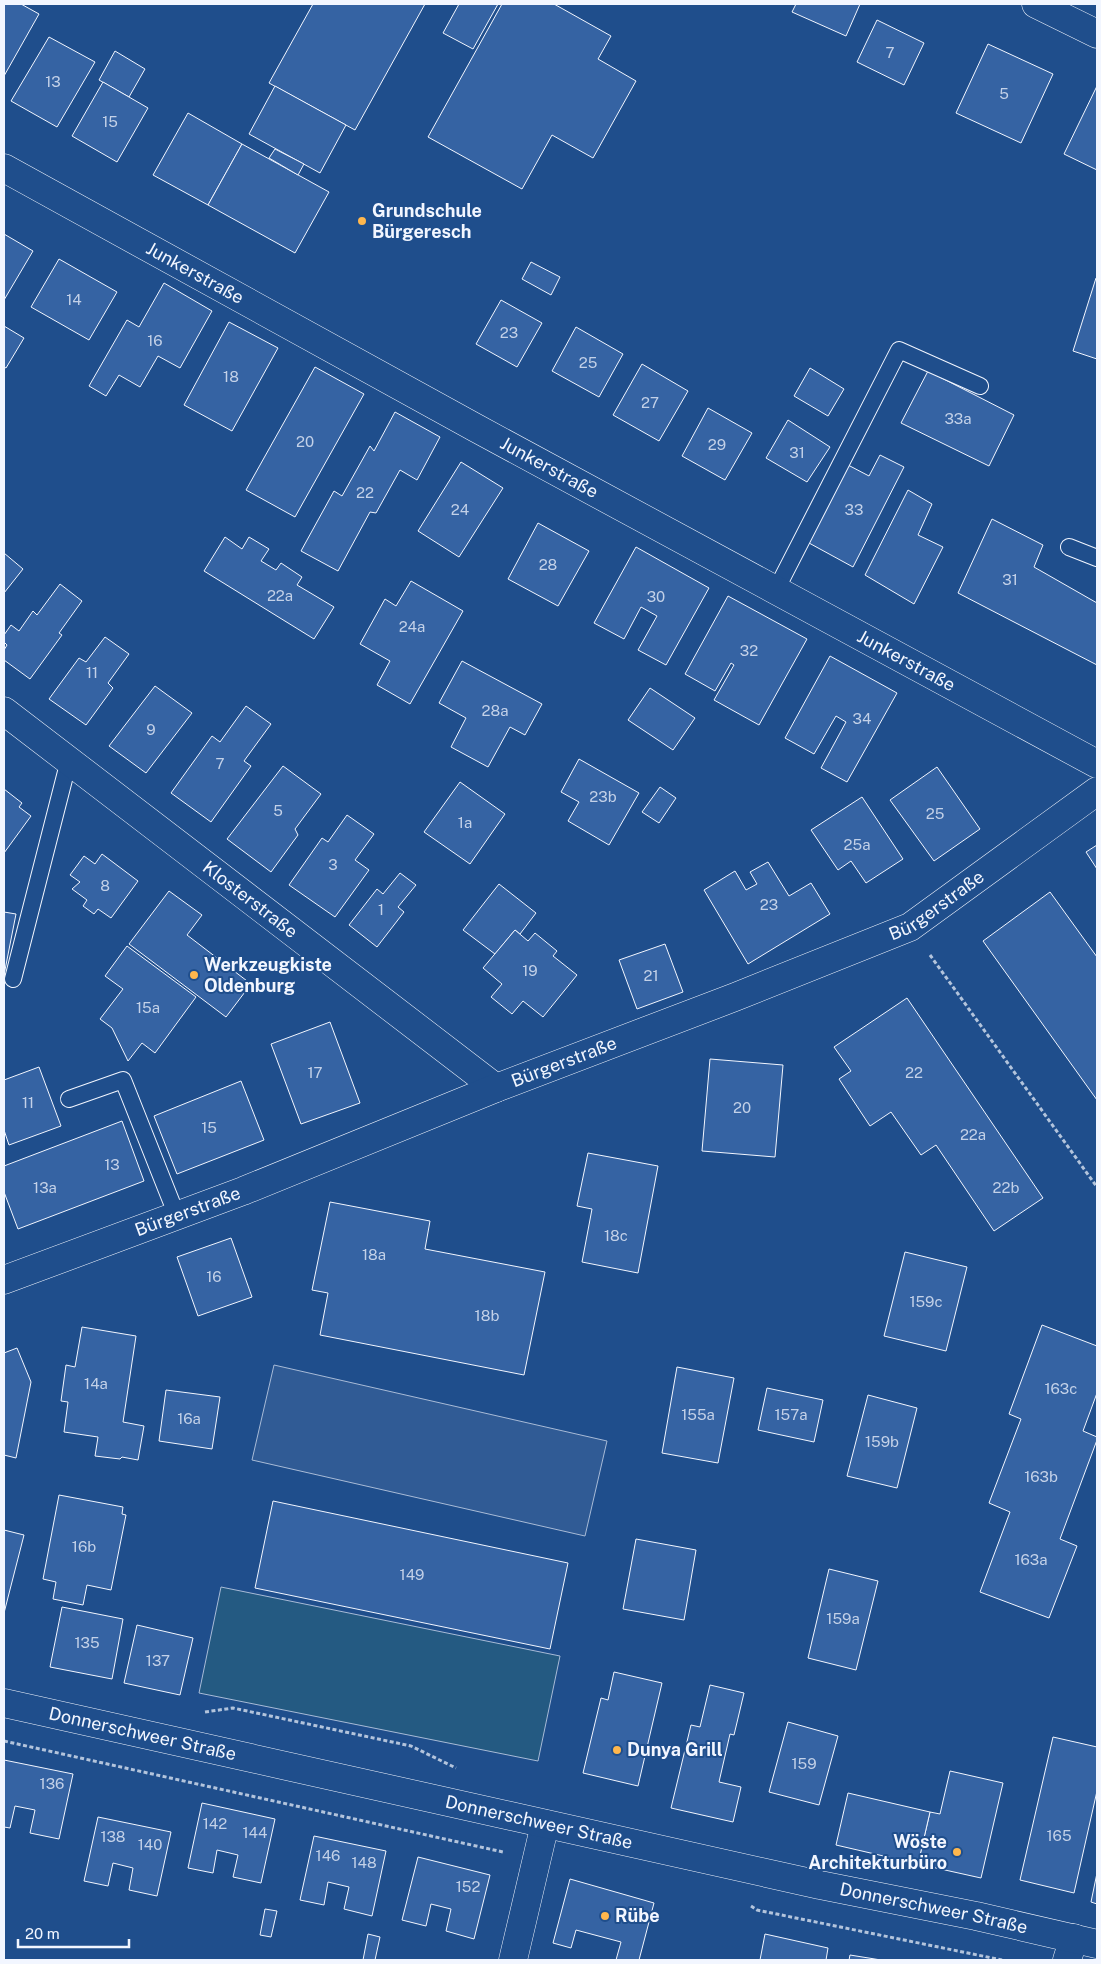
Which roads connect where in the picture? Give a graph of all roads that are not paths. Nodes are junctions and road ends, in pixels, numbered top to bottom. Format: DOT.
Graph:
graph roads {
  1 [pos="1036,4"];
  2 [pos="1097,34"];
  3 [pos="4,168"];
  4 [pos="980,386"];
  5 [pos="1069,547"];
  6 [pos="1097,558"];
  7 [pos="776,590"];
  8 [pos="7,721"];
  9 [pos="69,760"];
  10 [pos="1097,764"];
  11 [pos="1097,791"];
  12 [pos="13,979"];
  13 [pos="496,1088"];
  14 [pos="69,1100"];
  15 [pos="177,1216"];
  16 [pos="4,1280"];
  17 [pos="4,1703"];
  18 [pos="545,1824"];
  19 [pos="1079,1947"];
  20 [pos="513,1960"];
  1 -- 2 [label="street"];
  3 -- 7 [label="street, Junkerstraße"];
  4 -- 7 [label="lane"];
  5 -- 6 [label="lane"];
  7 -- 10 [label="street, Junkerstraße"];
  8 -- 9 [label="street, Klosterstraße"];
  9 -- 12 [label="lane"];
  9 -- 13 [label="street, Klosterstraße"];
  11 -- 13 [label="street, Bürgerstraße"];
  13 -- 15 [label="street, Bürgerstraße"];
  14 -- 15 [label="lane"];
  15 -- 16 [label="street, Bürgerstraße"];
  17 -- 18 [label="street, Donnerschweer Straße"];
  18 -- 19 [label="street, Donnerschweer Straße"];
  18 -- 20 [label="street"];
}
